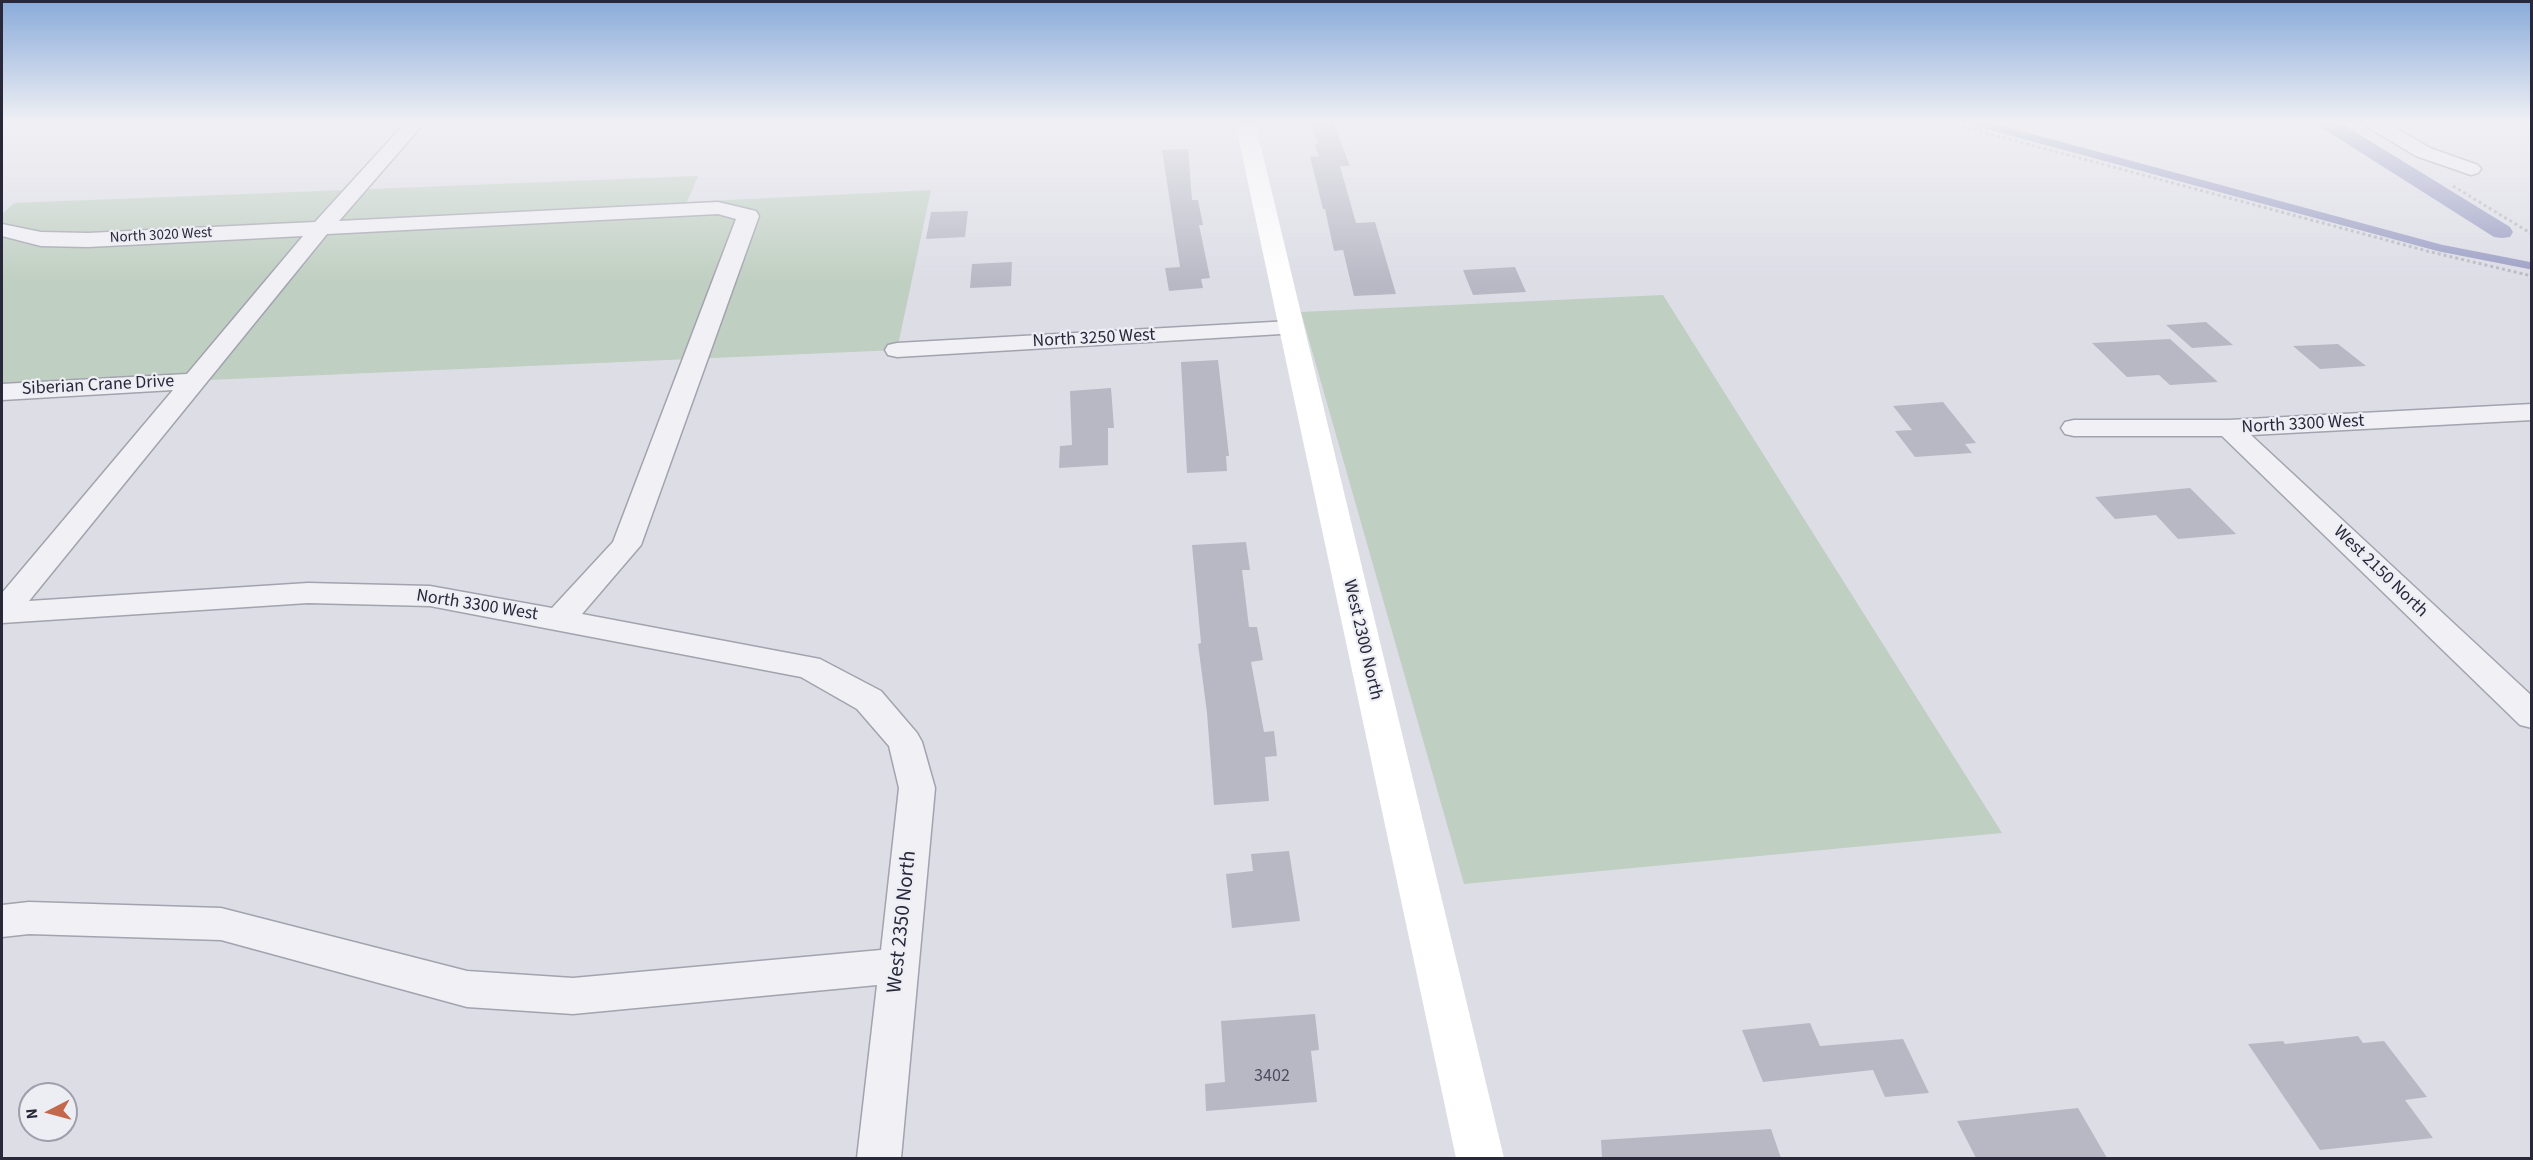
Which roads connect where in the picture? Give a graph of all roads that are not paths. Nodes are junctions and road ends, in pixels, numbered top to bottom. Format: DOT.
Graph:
graph roads {
  1 [pos="368,176"];
  2 [pos="1257,176"];
  3 [pos="322,227"];
  4 [pos="2,230"];
  5 [pos="1290,328"];
  6 [pos="897,350"];
  7 [pos="194,381"];
  8 [pos="2,392"];
  9 [pos="2532,412"];
  10 [pos="2074,428"];
  11 [pos="2229,428"];
  12 [pos="2,613"];
  13 [pos="559,620"];
  14 [pos="869,700"];
  15 [pos="2532,716"];
  16 [pos="2,921"];
  17 [pos="899,966"];
  18 [pos="879,1158"];
  19 [pos="1480,1158"];
  1 -- 3 [label="street"];
  2 -- 5 [label="street, West 2300 North"];
  3 -- 4 [label="street, North 3020 West"];
  3 -- 7 [label="street"];
  3 -- 13 [label="street, North 3020 West"];
  5 -- 6 [label="street, North 3250 West"];
  5 -- 19 [label="street, West 2300 North"];
  7 -- 8 [label="street, Siberian Crane Drive"];
  7 -- 12 [label="street"];
  9 -- 11 [label="street, North 3300 West"];
  10 -- 11 [label="street, North 3300 West"];
  11 -- 15 [label="street, West 2150 North"];
  12 -- 13 [label="street, North 3300 West"];
  13 -- 14 [label="street, North 3300 West"];
  14 -- 17 [label="street, West 2350 North"];
  16 -- 17 [label="street"];
  17 -- 18 [label="street, West 2350 North"];
}
